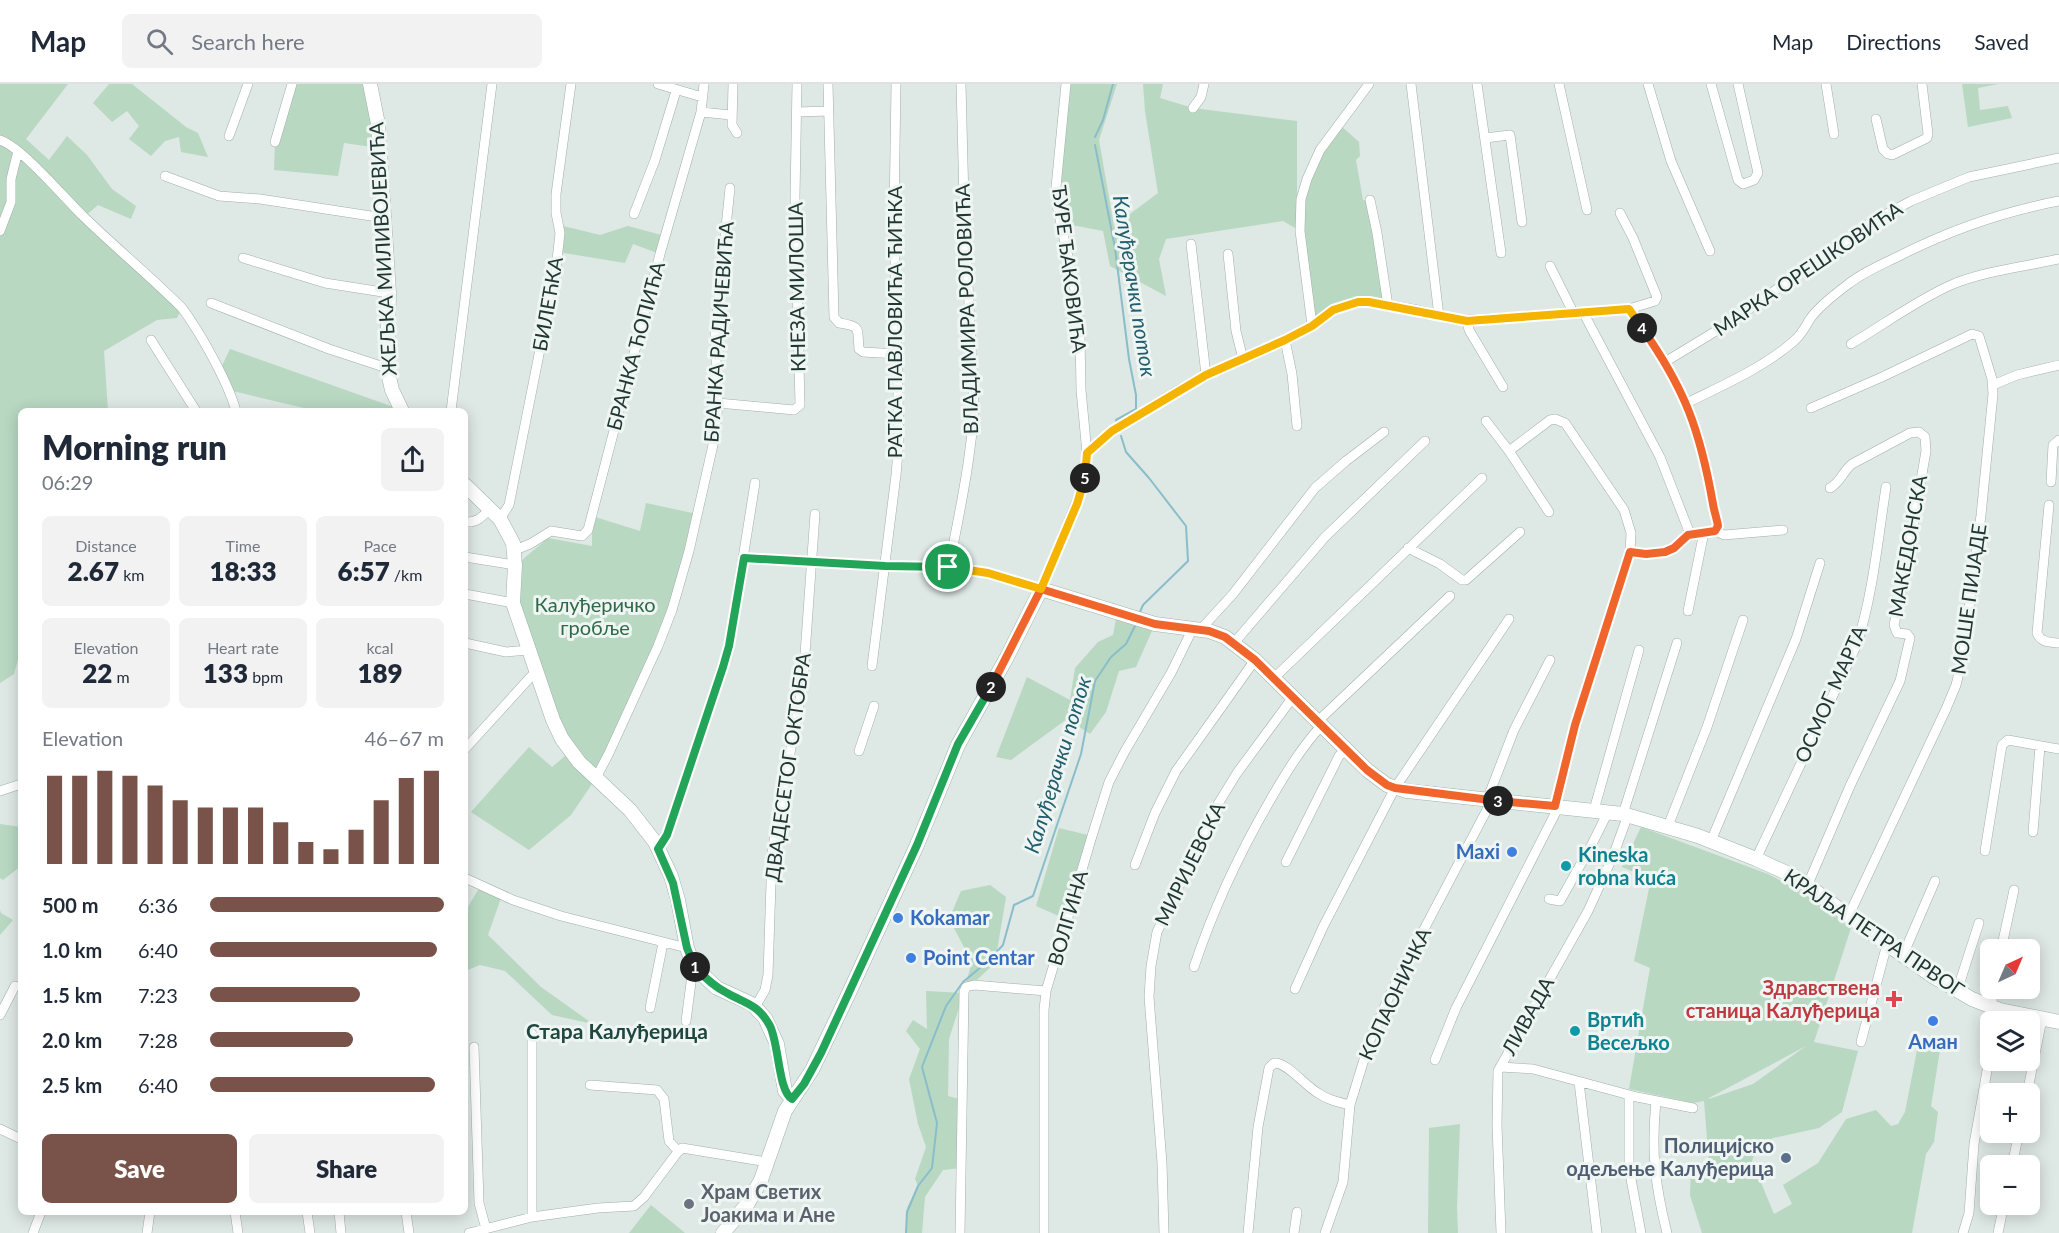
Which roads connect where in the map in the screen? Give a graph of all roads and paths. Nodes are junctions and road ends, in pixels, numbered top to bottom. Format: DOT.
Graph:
graph roads {
  1 [pos="248,84"];
  2 [pos="292,84"];
  3 [pos="370,84"];
  4 [pos="492,84"];
  5 [pos="571,84"];
  6 [pos="658,84"];
  7 [pos="704,84"];
  8 [pos="733,84"];
  9 [pos="797,84"];
  10 [pos="828,84"];
  11 [pos="896,84"];
  12 [pos="961,84"];
  13 [pos="1066,84"];
  14 [pos="1204,84"];
  15 [pos="1411,84"];
  16 [pos="1477,84"];
  17 [pos="1558,84"];
  18 [pos="1648,84"];
  19 [pos="1711,84"];
  20 [pos="1738,84"];
  21 [pos="1826,84"];
  22 [pos="1922,84"];
  23 [pos="1366,86"];
  24 [pos="676,91"];
  25 [pos="702,97"];
  26 [pos="1193,108"];
  27 [pos="828,111"];
  28 [pos="701,112"];
  29 [pos="797,112"];
  30 [pos="731,115"];
  31 [pos="1876,119"];
  32 [pos="737,134"];
  33 [pos="1834,134"];
  34 [pos="229,136"];
  35 [pos="1485,138"];
  36 [pos="0,140"];
  37 [pos="275,142"];
  38 [pos="18,151"];
  39 [pos="2059,158"];
  40 [pos="165,176"];
  41 [pos="730,188"];
  42 [pos="1370,200"];
  43 [pos="2059,201"];
  44 [pos="1587,210"];
  45 [pos="1620,213"];
  46 [pos="634,214"];
  47 [pos="384,218"];
  48 [pos="1522,222"];
  49 [pos="0,231"];
  50 [pos="1191,244"];
  51 [pos="1710,251"];
  52 [pos="1228,254"];
  53 [pos="1501,254"];
  54 [pos="243,258"];
  55 [pos="2059,259"];
  56 [pos="1550,266"];
  57 [pos="389,293"];
  58 [pos="211,303"];
  59 [pos="1388,306"];
  60 [pos="1629,309"];
  61 [pos="1579,314"];
  62 [pos="1439,316"];
  63 [pos="1467,321"];
  64 [pos="1312,326"];
  65 [pos="151,340"];
  66 [pos="1285,340"];
  67 [pos="1851,344"];
  68 [pos="898,354"];
  69 [pos="1243,359"];
  70 [pos="1665,362"];
  71 [pos="2059,365"];
  72 [pos="387,368"];
  73 [pos="1206,375"];
  74 [pos="1993,385"];
  75 [pos="1503,387"];
  76 [pos="718,403"];
  77 [pos="1687,403"];
  78 [pos="194,408"];
  79 [pos="235,408"];
  80 [pos="401,408"];
  81 [pos="451,408"];
  82 [pos="1811,408"];
  83 [pos="1486,421"];
  84 [pos="1297,426"];
  85 [pos="1384,432"];
  86 [pos="2059,440"];
  87 [pos="1425,441"];
  88 [pos="1509,451"];
  89 [pos="1087,453"];
  90 [pos="1482,478"];
  91 [pos="2051,482"];
  92 [pos="755,483"];
  93 [pos="1886,487"];
  94 [pos="468,488"];
  95 [pos="1830,489"];
  96 [pos="2049,505"];
  97 [pos="1549,512"];
  98 [pos="495,514"];
  99 [pos="815,514"];
  100 [pos="468,522"];
  101 [pos="1783,530"];
  102 [pos="1715,531"];
  103 [pos="1520,532"];
  104 [pos="1704,532"];
  105 [pos="1690,534"];
  106 [pos="1408,548"];
  107 [pos="514,550"];
  108 [pos="1630,552"];
  109 [pos="468,557"];
  110 [pos="744,558"];
  111 [pos="812,561"];
  112 [pos="1820,563"];
  113 [pos="515,565"];
  114 [pos="885,566"];
  115 [pos="948,567"];
  116 [pos="1041,589"];
  117 [pos="468,595"];
  118 [pos="1450,596"];
  119 [pos="513,603"];
  120 [pos="1688,611"];
  121 [pos="1509,619"];
  122 [pos="1743,620"];
  123 [pos="1197,629"];
  124 [pos="1234,642"];
  125 [pos="1677,643"];
  126 [pos="2059,643"];
  127 [pos="468,644"];
  128 [pos="530,650"];
  129 [pos="1640,650"];
  130 [pos="1255,660"];
  131 [pos="1550,660"];
  132 [pos="872,666"];
  133 [pos="536,671"];
  134 [pos="1274,678"];
  135 [pos="1293,697"];
  136 [pos="874,706"];
  137 [pos="1320,723"];
  138 [pos="468,745"];
  139 [pos="2040,746"];
  140 [pos="1346,749"];
  141 [pos="2059,749"];
  142 [pos="859,751"];
  143 [pos="596,778"];
  144 [pos="18,785"];
  145 [pos="1395,788"];
  146 [pos="0,791"];
  147 [pos="1489,800"];
  148 [pos="1557,806"];
  149 [pos="1601,811"];
  150 [pos="1625,815"];
  151 [pos="1668,826"];
  152 [pos="2033,832"];
  153 [pos="1711,842"];
  154 [pos="658,849"];
  155 [pos="1985,851"];
  156 [pos="1756,859"];
  157 [pos="1286,862"];
  158 [pos="1135,865"];
  159 [pos="468,879"];
  160 [pos="1935,881"];
  161 [pos="1808,884"];
  162 [pos="2014,890"];
  163 [pos="1549,899"];
  164 [pos="1848,917"];
  165 [pos="1979,923"];
  166 [pos="2003,939"];
  167 [pos="663,942"];
  168 [pos="1887,944"];
  169 [pos="687,948"];
  170 [pos="1903,955"];
  171 [pos="1194,966"];
  172 [pos="698,969"];
  173 [pos="15,986"];
  174 [pos="1295,989"];
  175 [pos="1047,991"];
  176 [pos="1957,991"];
  177 [pos="755,1007"];
  178 [pos="650,1008"];
  179 [pos="1992,1011"];
  180 [pos="0,1015"];
  181 [pos="2042,1019"];
  182 [pos="686,1021"];
  183 [pos="2059,1022"];
  184 [pos="532,1034"];
  185 [pos="1861,1042"];
  186 [pos="474,1047"];
  187 [pos="1435,1060"];
  188 [pos="1500,1067"];
  189 [pos="1987,1071"];
  190 [pos="1579,1082"];
  191 [pos="2029,1083"];
  192 [pos="590,1085"];
  193 [pos="1629,1095"];
  194 [pos="792,1099"];
  195 [pos="1656,1101"];
  196 [pos="1350,1105"];
  197 [pos="1693,1108"];
  198 [pos="0,1129"];
  199 [pos="18,1138"];
  200 [pos="678,1151"];
  201 [pos="767,1162"];
  202 [pos="1297,1212"];
  203 [pos="40,1215"];
  204 [pos="150,1215"];
  205 [pos="235,1215"];
  206 [pos="307,1215"];
  207 [pos="339,1215"];
  208 [pos="406,1215"];
  209 [pos="2002,1215"];
  210 [pos="532,1217"];
  211 [pos="486,1229"];
  212 [pos="33,1233"];
  213 [pos="147,1233"];
  214 [pos="238,1233"];
  215 [pos="310,1233"];
  216 [pos="341,1233"];
  217 [pos="409,1233"];
  218 [pos="469,1233"];
  219 [pos="723,1233"];
  220 [pos="960,1233"];
  221 [pos="1044,1233"];
  222 [pos="1164,1233"];
  223 [pos="1248,1233"];
  224 [pos="1294,1233"];
  225 [pos="1325,1233"];
  226 [pos="1501,1233"];
  227 [pos="1597,1233"];
  228 [pos="1641,1233"];
  229 [pos="1667,1233"];
  230 [pos="1963,1233"];
  231 [pos="1998,1233"];
  1 -- 34 [label="street"];
  2 -- 37 [label="street"];
  3 -- 47 [label="street, ЖЕЉКА МИЛИВОЈЕВИЋА"];
  4 -- 81 [label="street"];
  5 -- 98 [label="street, БИЛЕЋКА"];
  6 -- 24 [label="street"];
  7 -- 25 [label="street, БРАНКА ЋОПИЋА"];
  8 -- 30 [label="street"];
  9 -- 29 [label="street, КНЕЗА МИЛОША"];
  10 -- 27 [label="street, КНЕЗА МИЛОША"];
  11 -- 68 [label="street, РАТКА ПАВЛОВИЋА ЋИЋКА"];
  12 -- 115 [label="street, ВЛАДИМИРА РОЛОВИЋА"];
  13 -- 89 [label="street, ЂУРЕ ЂАКОВИЋА"];
  14 -- 26 [label="street"];
  15 -- 62 [label="street"];
  16 -- 35 [label="street"];
  17 -- 44 [label="street"];
  18 -- 51 [label="street"];
  19 -- 20 [label="street"];
  21 -- 33 [label="street"];
  22 -- 31 [label="street"];
  23 -- 64 [label="street"];
  24 -- 25 [label="street"];
  24 -- 46 [label="street"];
  25 -- 28 [label="street, БРАНКА ЋОПИЋА"];
  27 -- 29 [label="street"];
  27 -- 68 [label="street, КНЕЗА МИЛОША"];
  28 -- 30 [label="street"];
  28 -- 107 [label="street, БРАНКА ЋОПИЋА"];
  29 -- 76 [label="street, КНЕЗА МИЛОША"];
  30 -- 32 [label="street"];
  35 -- 48 [label="street"];
  35 -- 53 [label="street"];
  36 -- 38 [label="street"];
  38 -- 49 [label="street"];
  38 -- 79 [label="street"];
  39 -- 70 [label="street, МАРКА ОРЕШКОВИЋА"];
  40 -- 47 [label="street"];
  41 -- 76 [label="street, БРАНКА РАДИЧЕВИЋА"];
  42 -- 59 [label="street"];
  43 -- 77 [label="street"];
  45 -- 60 [label="street"];
  47 -- 57 [label="street, ЖЕЉКА МИЛИВОЈЕВИЋА"];
  50 -- 73 [label="street"];
  52 -- 69 [label="street"];
  54 -- 57 [label="street"];
  55 -- 67 [label="street"];
  56 -- 61 [label="street"];
  57 -- 72 [label="street, ЖЕЉКА МИЛИВОЈЕВИЋА"];
  58 -- 72 [label="street"];
  59 -- 62 [label="street"];
  59 -- 64 [label="street"];
  60 -- 61 [label="street"];
  60 -- 70 [label="street"];
  61 -- 63 [label="street"];
  61 -- 105 [label="street"];
  62 -- 63 [label="street"];
  63 -- 75 [label="street"];
  64 -- 66 [label="street"];
  65 -- 78 [label="street"];
  66 -- 69 [label="street"];
  66 -- 84 [label="street"];
  68 -- 114 [label="street, РАТКА ПАВЛОВИЋА ЋИЋКА"];
  69 -- 73 [label="street"];
  70 -- 77 [label="street"];
  71 -- 74 [label="street"];
  72 -- 80 [label="street, ЖЕЉКА МИЛИВОЈЕВИЋА"];
  73 -- 89 [label="street"];
  74 -- 82 [label="street, МОШЕ ПИЈАДЕ"];
  74 -- 164 [label="street, МОШЕ ПИЈАДЕ"];
  76 -- 143 [label="street, БРАНКА РАДИЧЕВИЋА"];
  77 -- 102 [label="street"];
  83 -- 88 [label="street"];
  85 -- 123 [label="street, ВОЛГИНА"];
  86 -- 91 [label="street"];
  87 -- 124 [label="street"];
  88 -- 97 [label="street"];
  88 -- 108 [label="street"];
  89 -- 116 [label="street, ЂУРЕ ЂАКОВИЋА"];
  90 -- 106 [label="street"];
  92 -- 110 [label="street"];
  93 -- 156 [label="street, ОСМОГ МАРТА"];
  94 -- 98 [label="street"];
  95 -- 161 [label="street, МАКЕДОНСКА"];
  96 -- 126 [label="street"];
  98 -- 100 [label="street"];
  98 -- 107 [label="street"];
  99 -- 111 [label="street, ДВАДЕСЕТОГ ОКТОБРА"];
  101 -- 102 [label="street"];
  102 -- 104 [label="street"];
  103 -- 106 [label="street"];
  104 -- 105 [label="street"];
  104 -- 120 [label="street"];
  105 -- 108 [label="street"];
  106 -- 134 [label="street"];
  107 -- 113 [label="street"];
  108 -- 148 [label="street"];
  109 -- 113 [label="street"];
  110 -- 111 [label="street"];
  110 -- 154 [label="street"];
  111 -- 114 [label="street"];
  111 -- 177 [label="street, ДВАДЕСЕТОГ ОКТОБРА"];
  112 -- 153 [label="street"];
  113 -- 119 [label="street"];
  114 -- 115 [label="street"];
  114 -- 132 [label="street, РАТКА ПАВЛОВИЋА ЋИЋКА"];
  115 -- 116 [label="street"];
  116 -- 123 [label="street, КРАЉА ПЕТРА ПРВОГ"];
  116 -- 194 [label="street"];
  117 -- 119 [label="street"];
  118 -- 137 [label="street"];
  119 -- 128 [label="street"];
  121 -- 145 [label="street"];
  122 -- 151 [label="street"];
  123 -- 124 [label="street, КРАЉА ПЕТРА ПРВОГ"];
  123 -- 175 [label="street, ВОЛГИНА"];
  124 -- 130 [label="street, КРАЉА ПЕТРА ПРВОГ"];
  125 -- 150 [label="street, ЛИВАДА"];
  127 -- 128 [label="street"];
  128 -- 133 [label="street"];
  129 -- 149 [label="street"];
  130 -- 134 [label="street, КРАЉА ПЕТРА ПРВОГ"];
  130 -- 158 [label="street"];
  131 -- 147 [label="street, КОПАОНИЧКА"];
  133 -- 138 [label="street"];
  133 -- 143 [label="street"];
  134 -- 135 [label="street, КРАЉА ПЕТРА ПРВОГ"];
  135 -- 137 [label="street, КРАЉА ПЕТРА ПРВОГ"];
  135 -- 222 [label="street, МИРИЈЕВСКА"];
  136 -- 142 [label="street"];
  137 -- 140 [label="street, КРАЉА ПЕТРА ПРВОГ"];
  137 -- 171 [label="street"];
  139 -- 141 [label="street"];
  139 -- 152 [label="street"];
  139 -- 155 [label="street"];
  140 -- 145 [label="street, КРАЉА ПЕТРА ПРВОГ"];
  140 -- 157 [label="street"];
  143 -- 154 [label="street"];
  144 -- 146 [label="street"];
  145 -- 147 [label="street, КРАЉА ПЕТРА ПРВОГ"];
  145 -- 174 [label="street"];
  147 -- 148 [label="street, КРАЉА ПЕТРА ПРВОГ"];
  147 -- 196 [label="street, КОПАОНИЧКА"];
  148 -- 149 [label="street, КРАЉА ПЕТРА ПРВОГ"];
  148 -- 187 [label="street"];
  149 -- 150 [label="street, КРАЉА ПЕТРА ПРВОГ"];
  149 -- 163 [label="street"];
  150 -- 151 [label="street, КРАЉА ПЕТРА ПРВОГ"];
  150 -- 188 [label="street, ЛИВАДА"];
  151 -- 153 [label="street, КРАЉА ПЕТРА ПРВОГ"];
  153 -- 156 [label="street, КРАЉА ПЕТРА ПРВОГ"];
  154 -- 169 [label="street"];
  156 -- 161 [label="street, КРАЉА ПЕТРА ПРВОГ"];
  159 -- 167 [label="street"];
  160 -- 170 [label="street"];
  161 -- 164 [label="street, КРАЉА ПЕТРА ПРВОГ"];
  162 -- 166 [label="street"];
  164 -- 168 [label="street, КРАЉА ПЕТРА ПРВОГ"];
  165 -- 176 [label="street"];
  167 -- 169 [label="street"];
  167 -- 178 [label="street"];
  168 -- 170 [label="street, КРАЉА ПЕТРА ПРВОГ"];
  168 -- 185 [label="street"];
  169 -- 172 [label="street"];
  170 -- 176 [label="street, КРАЉА ПЕТРА ПРВОГ"];
  172 -- 177 [label="street"];
  172 -- 182 [label="street"];
  173 -- 180 [label="street"];
  175 -- 220 [label="street"];
  175 -- 221 [label="street, ВОЛГИНА"];
  176 -- 179 [label="street, КРАЉА ПЕТРА ПРВОГ"];
  177 -- 194 [label="street"];
  181 -- 183 [label="street, КРАЉА ПЕТРА ПРВОГ"];
  181 -- 191 [label="street"];
  184 -- 210 [label="street"];
  186 -- 211 [label="street"];
  188 -- 190 [label="street"];
  188 -- 226 [label="street, ЛИВАДА"];
  189 -- 230 [label="street"];
  190 -- 193 [label="street"];
  190 -- 227 [label="street"];
  192 -- 200 [label="street"];
  193 -- 195 [label="street"];
  193 -- 228 [label="street"];
  194 -- 201 [label="street"];
  195 -- 197 [label="street"];
  195 -- 229 [label="street"];
  196 -- 223 [label="street"];
  196 -- 225 [label="street, КОПАОНИЧКА"];
  198 -- 199 [label="street"];
  200 -- 201 [label="street"];
  200 -- 210 [label="street"];
  201 -- 219 [label="street"];
  202 -- 224 [label="street"];
  203 -- 212 [label="street"];
  204 -- 213 [label="street"];
  205 -- 214 [label="street"];
  206 -- 215 [label="street"];
  207 -- 216 [label="street"];
  208 -- 217 [label="street"];
  209 -- 231 [label="street"];
  210 -- 211 [label="street"];
  211 -- 218 [label="street"];
}
